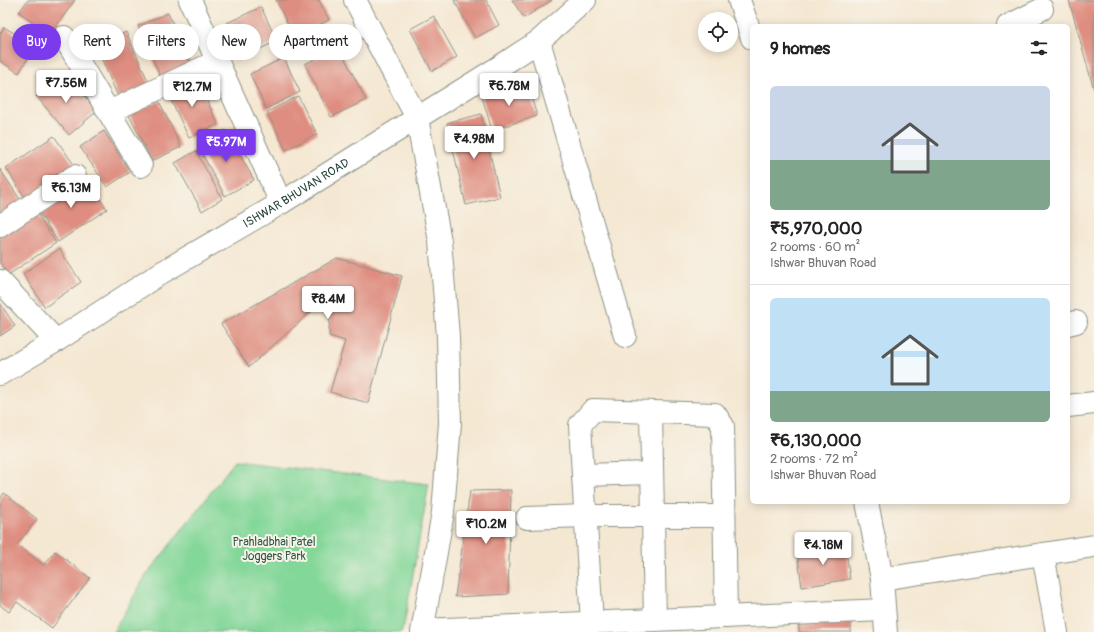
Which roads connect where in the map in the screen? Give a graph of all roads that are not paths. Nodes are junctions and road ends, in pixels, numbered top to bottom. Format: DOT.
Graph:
graph roads {
  1 [pos="190,0"];
  2 [pos="355,0"];
  3 [pos="585,0"];
  4 [pos="739,0"];
  5 [pos="1042,9"];
  6 [pos="1012,24"];
  7 [pos="750,32"];
  8 [pos="64,38"];
  9 [pos="539,41"];
  10 [pos="217,61"];
  11 [pos="109,112"];
  12 [pos="416,118"];
  13 [pos="142,166"];
  14 [pos="75,176"];
  15 [pos="281,203"];
  16 [pos="0,226"];
  17 [pos="0,281"];
  18 [pos="625,336"];
  19 [pos="56,341"];
  20 [pos="0,374"];
  21 [pos="1094,404"];
  22 [pos="1070,406"];
  23 [pos="651,412"];
  24 [pos="652,473"];
  25 [pos="583,475"];
  26 [pos="867,504"];
  27 [pos="586,516"];
  28 [pos="652,516"];
  29 [pos="724,516"];
  30 [pos="527,518"];
  31 [pos="1094,546"];
  32 [pos="1043,554"];
  33 [pos="882,579"];
  34 [pos="884,610"];
  35 [pos="726,617"];
  36 [pos="655,620"];
  37 [pos="592,622"];
  38 [pos="422,631"];
  39 [pos="886,632"];
  40 [pos="1057,632"];
  1 -- 10 [label="street"];
  2 -- 12 [label="street"];
  3 -- 9 [label="street, ISHWAR BHUVAN ROAD"];
  4 -- 7 [label="street"];
  5 -- 6 [label="street"];
  8 -- 11 [label="street"];
  9 -- 12 [label="street, ISHWAR BHUVAN ROAD"];
  9 -- 18 [label="street"];
  10 -- 11 [label="street"];
  10 -- 15 [label="street"];
  11 -- 13 [label="street"];
  12 -- 15 [label="street, ISHWAR BHUVAN ROAD"];
  12 -- 38 [label="street"];
  14 -- 16 [label="street"];
  15 -- 19 [label="street, ISHWAR BHUVAN ROAD"];
  17 -- 19 [label="street"];
  19 -- 20 [label="street, ISHWAR BHUVAN ROAD"];
  21 -- 22 [label="street"];
  23 -- 24 [label="street"];
  23 -- 25 [label="street"];
  23 -- 29 [label="street"];
  24 -- 25 [label="street"];
  24 -- 28 [label="street"];
  25 -- 27 [label="street"];
  26 -- 33 [label="street"];
  27 -- 28 [label="street"];
  27 -- 30 [label="street"];
  27 -- 37 [label="street"];
  28 -- 29 [label="street"];
  28 -- 36 [label="street"];
  29 -- 35 [label="street"];
  31 -- 32 [label="street"];
  32 -- 33 [label="street"];
  32 -- 40 [label="street"];
  33 -- 34 [label="street"];
  34 -- 35 [label="street"];
  34 -- 39 [label="street"];
  35 -- 36 [label="street"];
  36 -- 37 [label="street"];
  37 -- 38 [label="street"];
}
